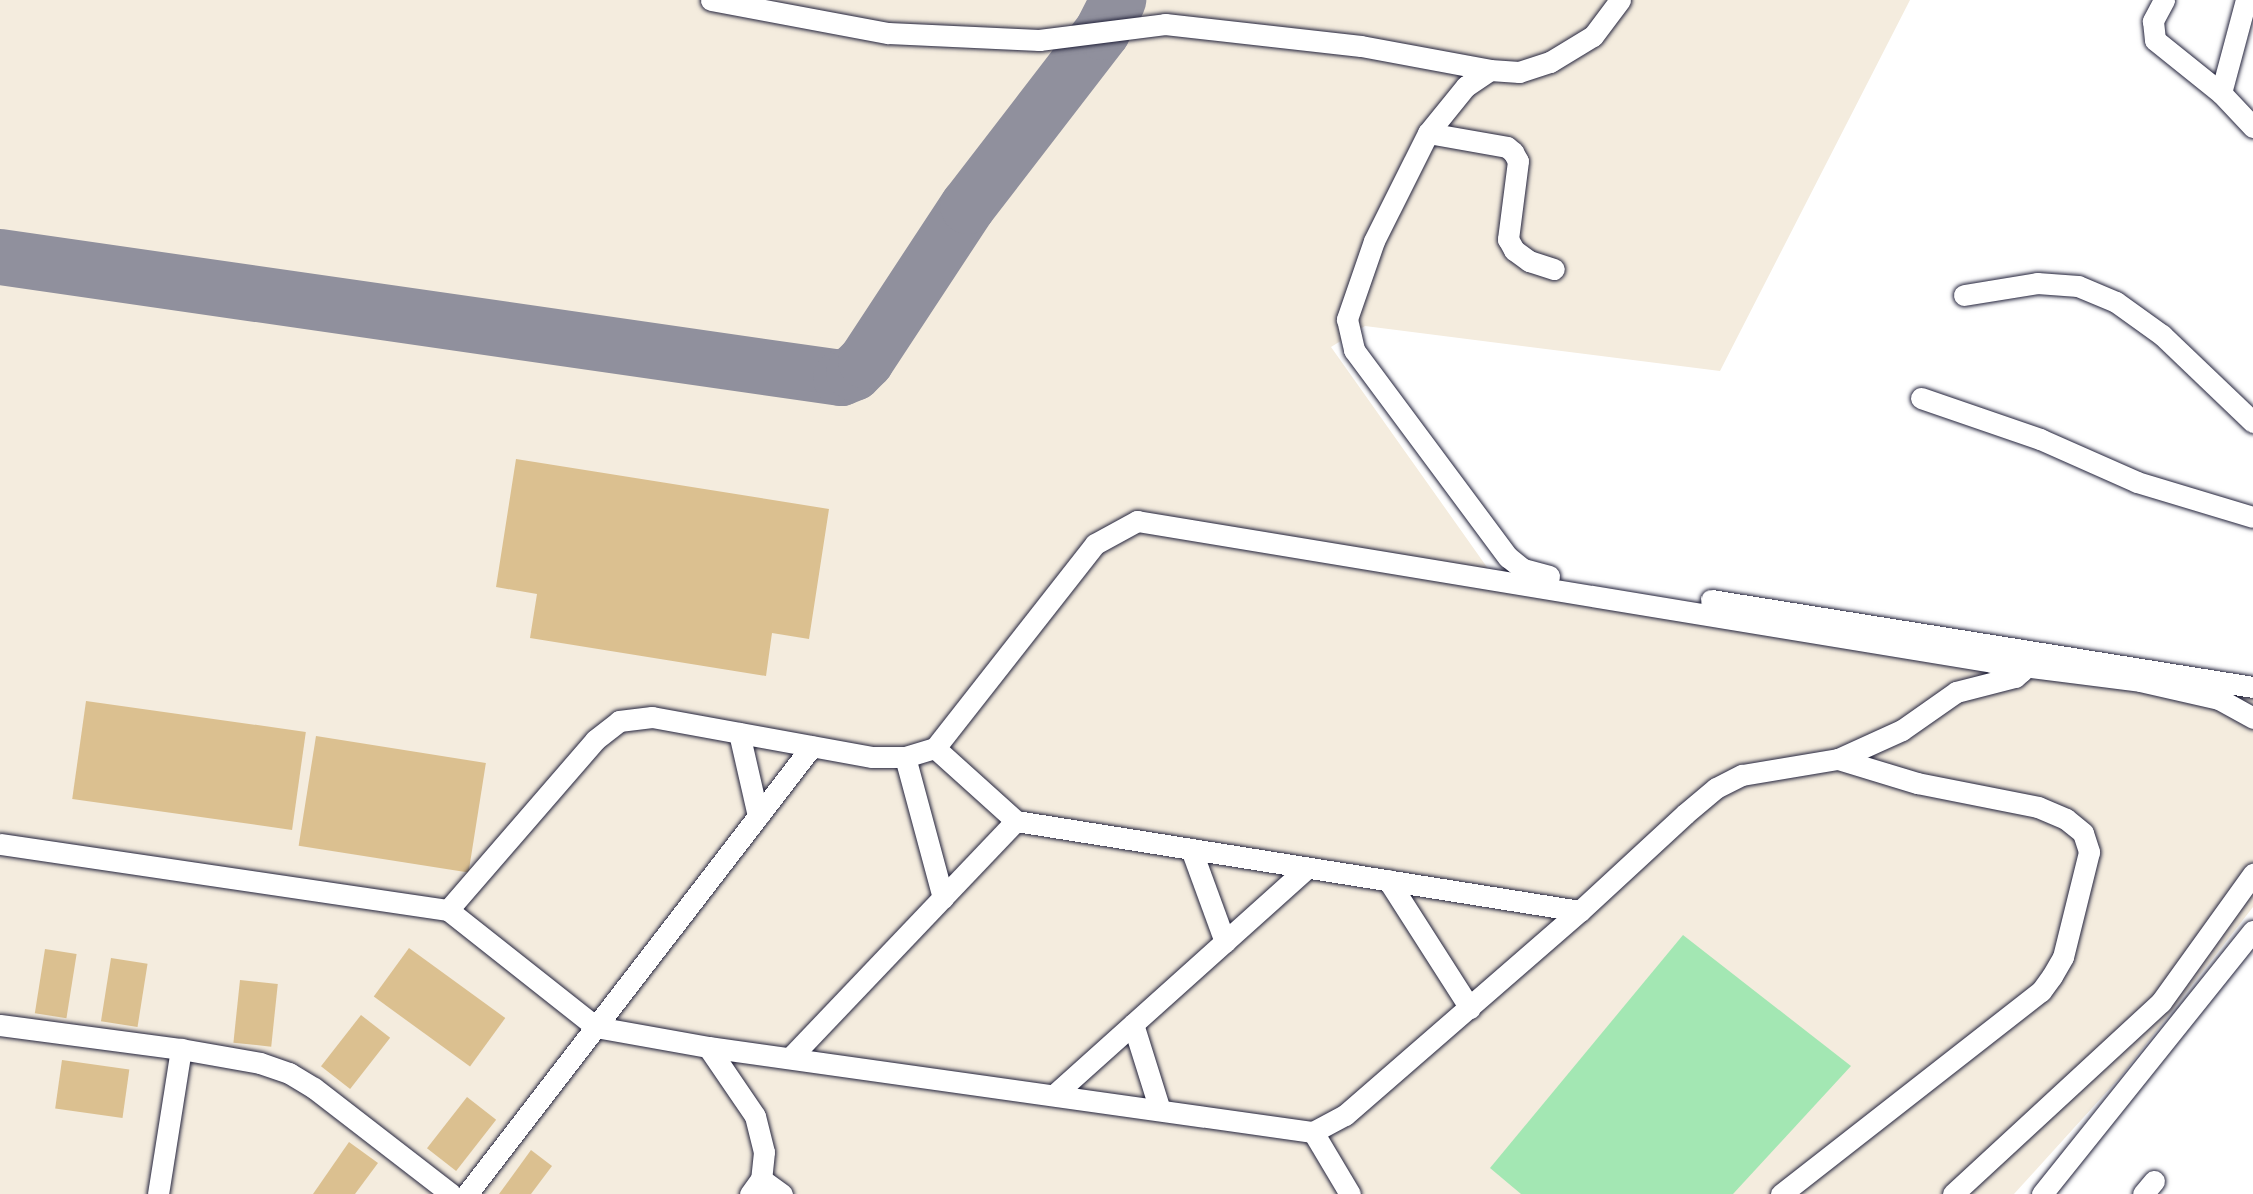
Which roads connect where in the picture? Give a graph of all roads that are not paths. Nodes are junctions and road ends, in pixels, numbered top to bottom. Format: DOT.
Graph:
graph roads {
  1 [pos="711,0"];
  2 [pos="1620,0"];
  3 [pos="2164,0"];
  4 [pos="2246,0"];
  5 [pos="1490,70"];
  6 [pos="2221,93"];
  7 [pos="2253,127"];
  8 [pos="1428,133"];
  9 [pos="1554,269"];
  10 [pos="1964,295"];
  11 [pos="1921,398"];
  12 [pos="2253,422"];
  13 [pos="2253,517"];
  14 [pos="2019,666"];
  15 [pos="2253,687"];
  16 [pos="2253,718"];
  17 [pos="739,733"];
  18 [pos="812,746"];
  19 [pos="935,748"];
  20 [pos="905,758"];
  21 [pos="1838,759"];
  22 [pos="758,816"];
  23 [pos="1016,821"];
  24 [pos="0,844"];
  25 [pos="1191,849"];
  26 [pos="1307,868"];
  27 [pos="2253,874"];
  28 [pos="1388,880"];
  29 [pos="943,898"];
  30 [pos="448,910"];
  31 [pos="1580,911"];
  32 [pos="2253,931"];
  33 [pos="1225,942"];
  34 [pos="1470,1008"];
  35 [pos="1133,1024"];
  36 [pos="0,1025"];
  37 [pos="596,1027"];
  38 [pos="708,1047"];
  39 [pos="181,1049"];
  40 [pos="791,1057"];
  41 [pos="1054,1095"];
  42 [pos="1160,1110"];
  43 [pos="1313,1132"];
  44 [pos="755,1186"];
  45 [pos="158,1194"];
  46 [pos="451,1194"];
  47 [pos="467,1194"];
  48 [pos="782,1194"];
  49 [pos="1350,1194"];
  50 [pos="1781,1194"];
  51 [pos="1953,1194"];
  52 [pos="2042,1194"];
  1 -- 5 [label="street"];
  2 -- 5 [label="street"];
  3 -- 6 [label="street"];
  4 -- 6 [label="street"];
  5 -- 8 [label="street"];
  6 -- 7 [label="street"];
  8 -- 9 [label="street"];
  8 -- 15 [label="street"];
  10 -- 12 [label="street"];
  11 -- 13 [label="street"];
  14 -- 16 [label="street"];
  14 -- 19 [label="street"];
  14 -- 21 [label="street"];
  17 -- 18 [label="street"];
  17 -- 22 [label="street"];
  17 -- 30 [label="street"];
  18 -- 20 [label="street"];
  18 -- 22 [label="street"];
  19 -- 20 [label="street"];
  19 -- 23 [label="street"];
  20 -- 29 [label="street"];
  21 -- 31 [label="street"];
  21 -- 50 [label="street"];
  22 -- 37 [label="street"];
  23 -- 25 [label="street"];
  23 -- 29 [label="street"];
  24 -- 30 [label="street"];
  25 -- 26 [label="street"];
  25 -- 33 [label="street"];
  26 -- 28 [label="street"];
  26 -- 33 [label="street"];
  27 -- 51 [label="street"];
  28 -- 31 [label="street"];
  28 -- 34 [label="street"];
  29 -- 40 [label="street"];
  30 -- 37 [label="street"];
  31 -- 34 [label="street"];
  32 -- 52 [label="street"];
  33 -- 35 [label="street"];
  34 -- 43 [label="street"];
  35 -- 41 [label="street"];
  35 -- 42 [label="street"];
  36 -- 39 [label="street"];
  37 -- 38 [label="street"];
  37 -- 47 [label="street"];
  38 -- 40 [label="street"];
  38 -- 44 [label="street"];
  39 -- 45 [label="street"];
  39 -- 46 [label="street"];
  40 -- 41 [label="street"];
  41 -- 42 [label="street"];
  42 -- 43 [label="street"];
  43 -- 49 [label="street"];
  44 -- 48 [label="street"];
}
